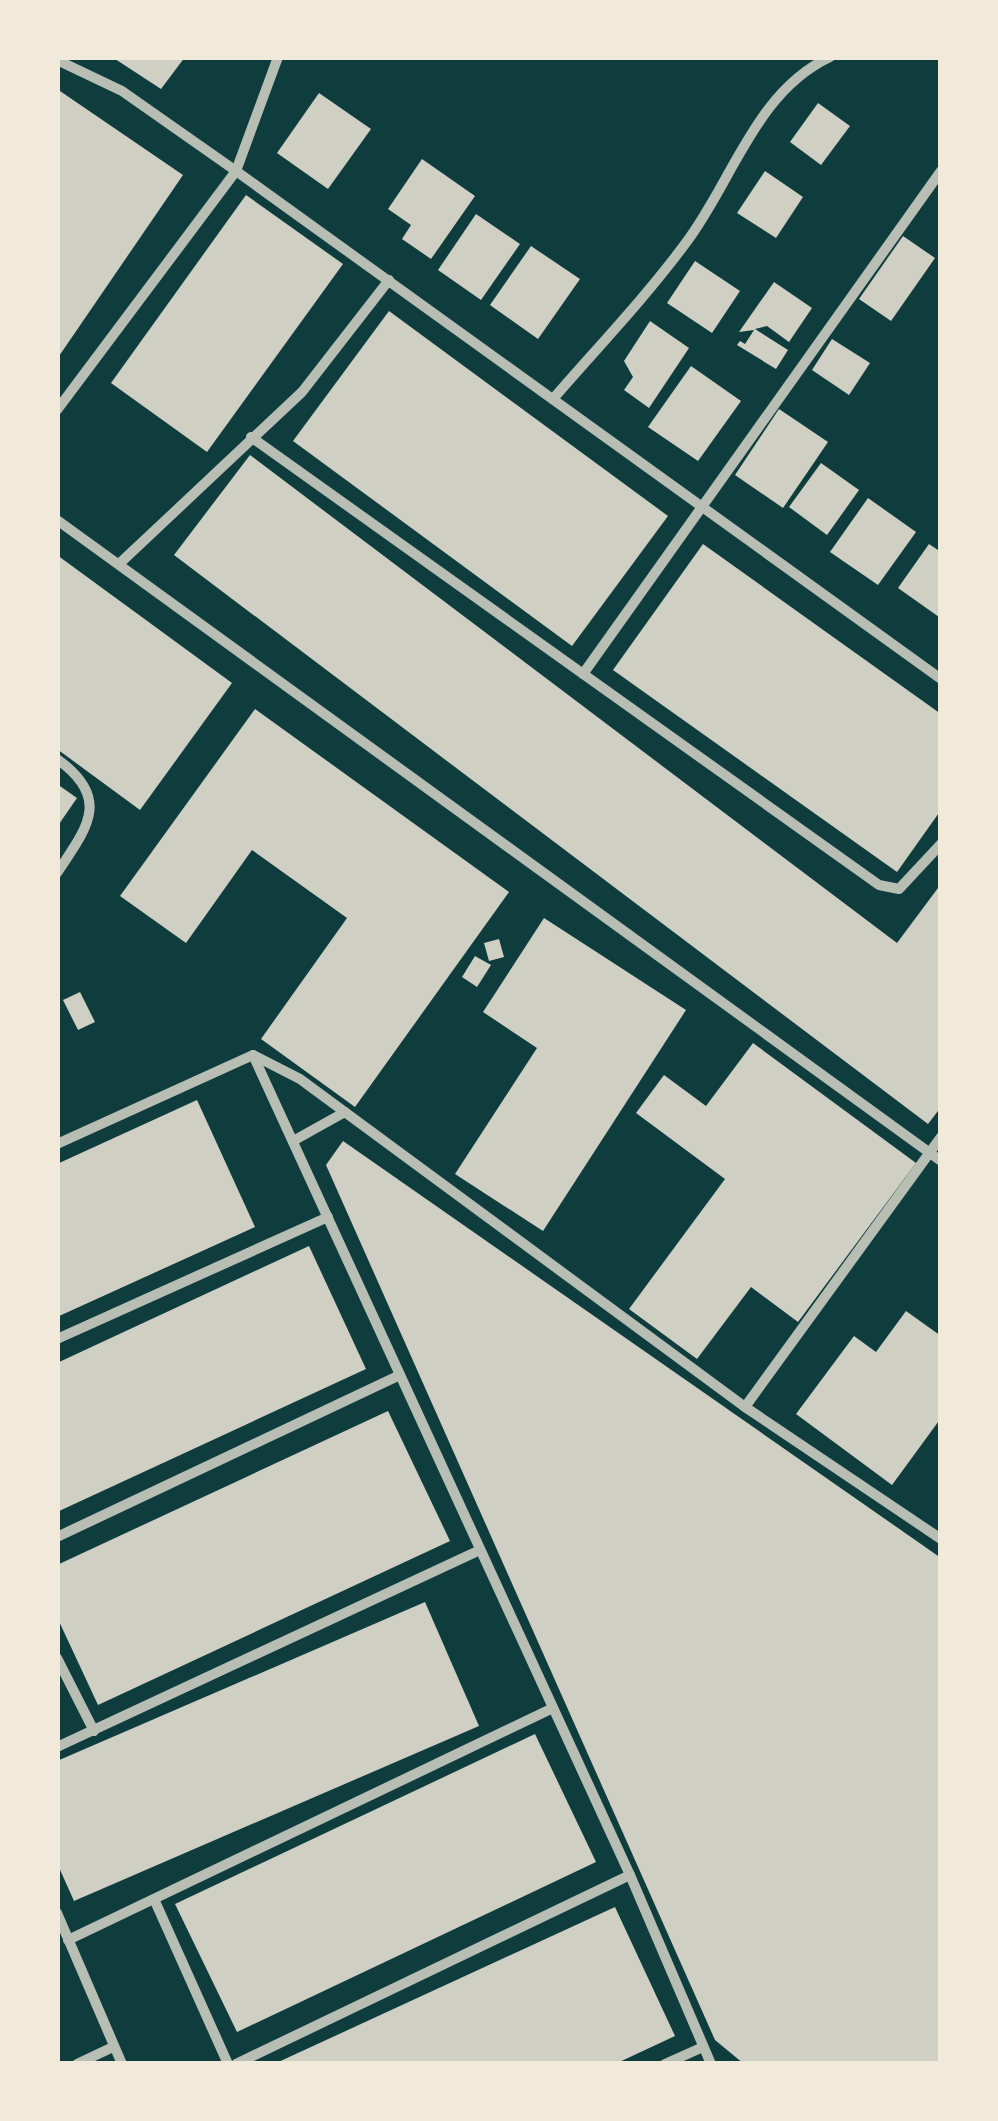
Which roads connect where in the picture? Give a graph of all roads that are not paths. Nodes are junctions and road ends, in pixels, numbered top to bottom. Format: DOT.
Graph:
graph roads {
  1 [pos="278,57"];
  2 [pos="830,57"];
  3 [pos="57,60"];
  4 [pos="236,171"];
  5 [pos="941,171"];
  6 [pos="389,280"];
  7 [pos="553,399"];
  8 [pos="57,410"];
  9 [pos="251,437"];
  10 [pos="703,507"];
  11 [pos="57,520"];
  12 [pos="119,564"];
  13 [pos="583,674"];
  14 [pos="941,679"];
  15 [pos="57,759"];
  16 [pos="941,844"];
  17 [pos="57,873"];
  18 [pos="254,1055"];
  19 [pos="345,1112"];
  20 [pos="941,1137"];
  21 [pos="292,1141"];
  22 [pos="57,1144"];
  23 [pos="930,1153"];
  24 [pos="941,1161"];
  25 [pos="328,1217"];
  26 [pos="57,1340"];
  27 [pos="400,1375"];
  28 [pos="745,1407"];
  29 [pos="57,1537"];
  30 [pos="941,1540"];
  31 [pos="480,1550"];
  32 [pos="57,1658"];
  33 [pos="553,1708"];
  34 [pos="94,1731"];
  35 [pos="57,1747"];
  36 [pos="630,1875"];
  37 [pos="154,1899"];
  38 [pos="57,1913"];
  39 [pos="68,1940"];
  40 [pos="113,2047"];
  41 [pos="703,2047"];
  42 [pos="77,2064"];
  43 [pos="122,2064"];
  44 [pos="232,2064"];
  45 [pos="665,2064"];
  46 [pos="711,2064"];
  1 -- 4 [label="street"];
  2 -- 7 [label="street"];
  3 -- 4 [label="street"];
  4 -- 6 [label="street"];
  4 -- 8 [label="street"];
  5 -- 10 [label="street"];
  6 -- 7 [label="street"];
  6 -- 9 [label="street"];
  7 -- 10 [label="street"];
  9 -- 12 [label="street"];
  9 -- 13 [label="street"];
  10 -- 13 [label="street"];
  10 -- 14 [label="street"];
  11 -- 12 [label="street"];
  12 -- 23 [label="street"];
  13 -- 16 [label="street"];
  15 -- 17 [label="street"];
  18 -- 19 [label="street"];
  18 -- 21 [label="street"];
  18 -- 22 [label="street"];
  19 -- 21 [label="street"];
  19 -- 28 [label="street"];
  20 -- 23 [label="street"];
  21 -- 25 [label="street"];
  23 -- 24 [label="street"];
  23 -- 28 [label="street"];
  25 -- 26 [label="street"];
  25 -- 27 [label="street"];
  27 -- 29 [label="street"];
  27 -- 31 [label="street"];
  28 -- 30 [label="street"];
  31 -- 33 [label="street"];
  31 -- 34 [label="street"];
  32 -- 34 [label="street"];
  33 -- 36 [label="street"];
  33 -- 37 [label="street"];
  34 -- 35 [label="street"];
  36 -- 41 [label="street"];
  36 -- 44 [label="street"];
  37 -- 39 [label="street"];
  37 -- 44 [label="street"];
  38 -- 39 [label="street"];
  39 -- 40 [label="street"];
  40 -- 42 [label="street"];
  40 -- 43 [label="street"];
  41 -- 45 [label="street"];
  41 -- 46 [label="street"];
}
